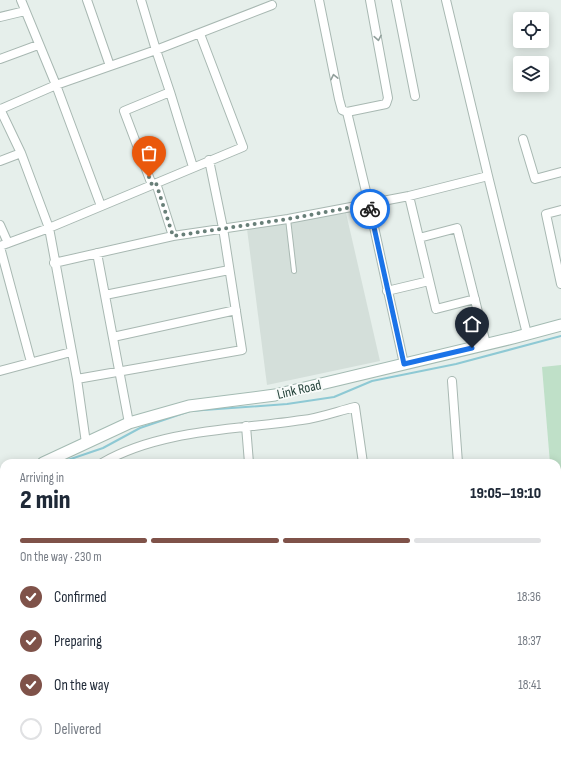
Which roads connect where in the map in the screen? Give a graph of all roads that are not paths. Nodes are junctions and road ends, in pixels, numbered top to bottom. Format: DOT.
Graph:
graph roads {
  1 [pos="21,0"];
  2 [pos="87,0"];
  3 [pos="141,0"];
  4 [pos="319,0"];
  5 [pos="370,0"];
  6 [pos="396,0"];
  7 [pos="446,0"];
  8 [pos="272,5"];
  9 [pos="25,11"];
  10 [pos="0,17"];
  11 [pos="200,34"];
  12 [pos="38,45"];
  13 [pos="156,50"];
  14 [pos="0,59"];
  15 [pos="110,66"];
  16 [pos="56,85"];
  17 [pos="170,92"];
  18 [pos="415,96"];
  19 [pos="0,109"];
  20 [pos="347,112"];
  21 [pos="523,138"];
  22 [pos="21,153"];
  23 [pos="209,160"];
  24 [pos="0,161"];
  25 [pos="193,167"];
  26 [pos="561,172"];
  27 [pos="488,176"];
  28 [pos="154,184"];
  29 [pos="409,196"];
  30 [pos="369,204"];
  31 [pos="101,206"];
  32 [pos="561,210"];
  33 [pos="288,219"];
  34 [pos="0,225"];
  35 [pos="49,228"];
  36 [pos="223,228"];
  37 [pos="173,236"];
  38 [pos="419,238"];
  39 [pos="3,246"];
  40 [pos="97,253"];
  41 [pos="54,263"];
  42 [pos="229,270"];
  43 [pos="294,271"];
  44 [pos="429,281"];
  45 [pos="561,284"];
  46 [pos="387,291"];
  47 [pos="105,295"];
  48 [pos="475,299"];
  49 [pos="236,310"];
  50 [pos="561,325"];
  51 [pos="527,334"];
  52 [pos="113,337"];
  53 [pos="486,344"];
  54 [pos="70,352"];
  55 [pos="32,362"];
  56 [pos="404,364"];
  57 [pos="0,371"];
  58 [pos="120,372"];
  59 [pos="76,379"];
  60 [pos="452,381"];
  61 [pos="129,423"];
  62 [pos="246,426"];
  63 [pos="86,443"];
  64 [pos="52,459"];
  65 [pos="111,459"];
  66 [pos="249,459"];
  67 [pos="362,459"];
  68 [pos="458,459"];
  1 -- 9 [label="street"];
  2 -- 15 [label="street"];
  3 -- 13 [label="street"];
  20 -- 4 [label="street, one-way"];
  5 -- 20 [label="street, one-way"];
  6 -- 18 [label="street"];
  7 -- 27 [label="street"];
  8 -- 11 [label="street"];
  9 -- 10 [label="street"];
  9 -- 12 [label="street"];
  11 -- 13 [label="street"];
  11 -- 23 [label="street"];
  12 -- 14 [label="street"];
  12 -- 16 [label="street"];
  13 -- 15 [label="street"];
  13 -- 17 [label="street"];
  15 -- 16 [label="street"];
  16 -- 19 [label="street"];
  16 -- 31 [label="street"];
  17 -- 25 [label="street"];
  17 -- 28 [label="street"];
  19 -- 22 [label="street"];
  20 -- 30 [label="street"];
  21 -- 26 [label="street"];
  22 -- 24 [label="street"];
  22 -- 35 [label="street"];
  23 -- 25 [label="street"];
  23 -- 36 [label="street"];
  25 -- 28 [label="street"];
  27 -- 29 [label="street"];
  27 -- 51 [label="street"];
  28 -- 31 [label="street"];
  28 -- 37 [label="street"];
  29 -- 30 [label="street"];
  29 -- 38 [label="street"];
  30 -- 33 [label="street"];
  30 -- 46 [label="street"];
  31 -- 35 [label="street"];
  32 -- 45 [label="street"];
  33 -- 36 [label="street"];
  33 -- 43 [label="lane"];
  34 -- 39 [label="street"];
  35 -- 39 [label="street"];
  35 -- 41 [label="street"];
  36 -- 37 [label="street"];
  36 -- 42 [label="street"];
  37 -- 40 [label="street"];
  38 -- 44 [label="street"];
  38 -- 48 [label="street"];
  39 -- 55 [label="street"];
  40 -- 41 [label="street"];
  40 -- 47 [label="street"];
  41 -- 54 [label="street"];
  42 -- 47 [label="street"];
  42 -- 49 [label="street"];
  44 -- 46 [label="street"];
  44 -- 48 [label="street"];
  46 -- 56 [label="street"];
  47 -- 52 [label="street"];
  48 -- 53 [label="street"];
  49 -- 52 [label="street"];
  49 -- 58 [label="street"];
  50 -- 51 [label="street, Link Road"];
  51 -- 53 [label="street, Link Road"];
  52 -- 58 [label="street"];
  53 -- 56 [label="street, Link Road"];
  54 -- 55 [label="street"];
  54 -- 59 [label="street"];
  55 -- 57 [label="street"];
  56 -- 61 [label="street, Link Road"];
  58 -- 59 [label="street"];
  58 -- 61 [label="street"];
  59 -- 63 [label="street"];
  60 -- 68 [label="street"];
  61 -- 63 [label="street, Link Road"];
  62 -- 65 [label="street"];
  62 -- 66 [label="street"];
  62 -- 67 [label="street"];
  63 -- 64 [label="street, Link Road"];
}
